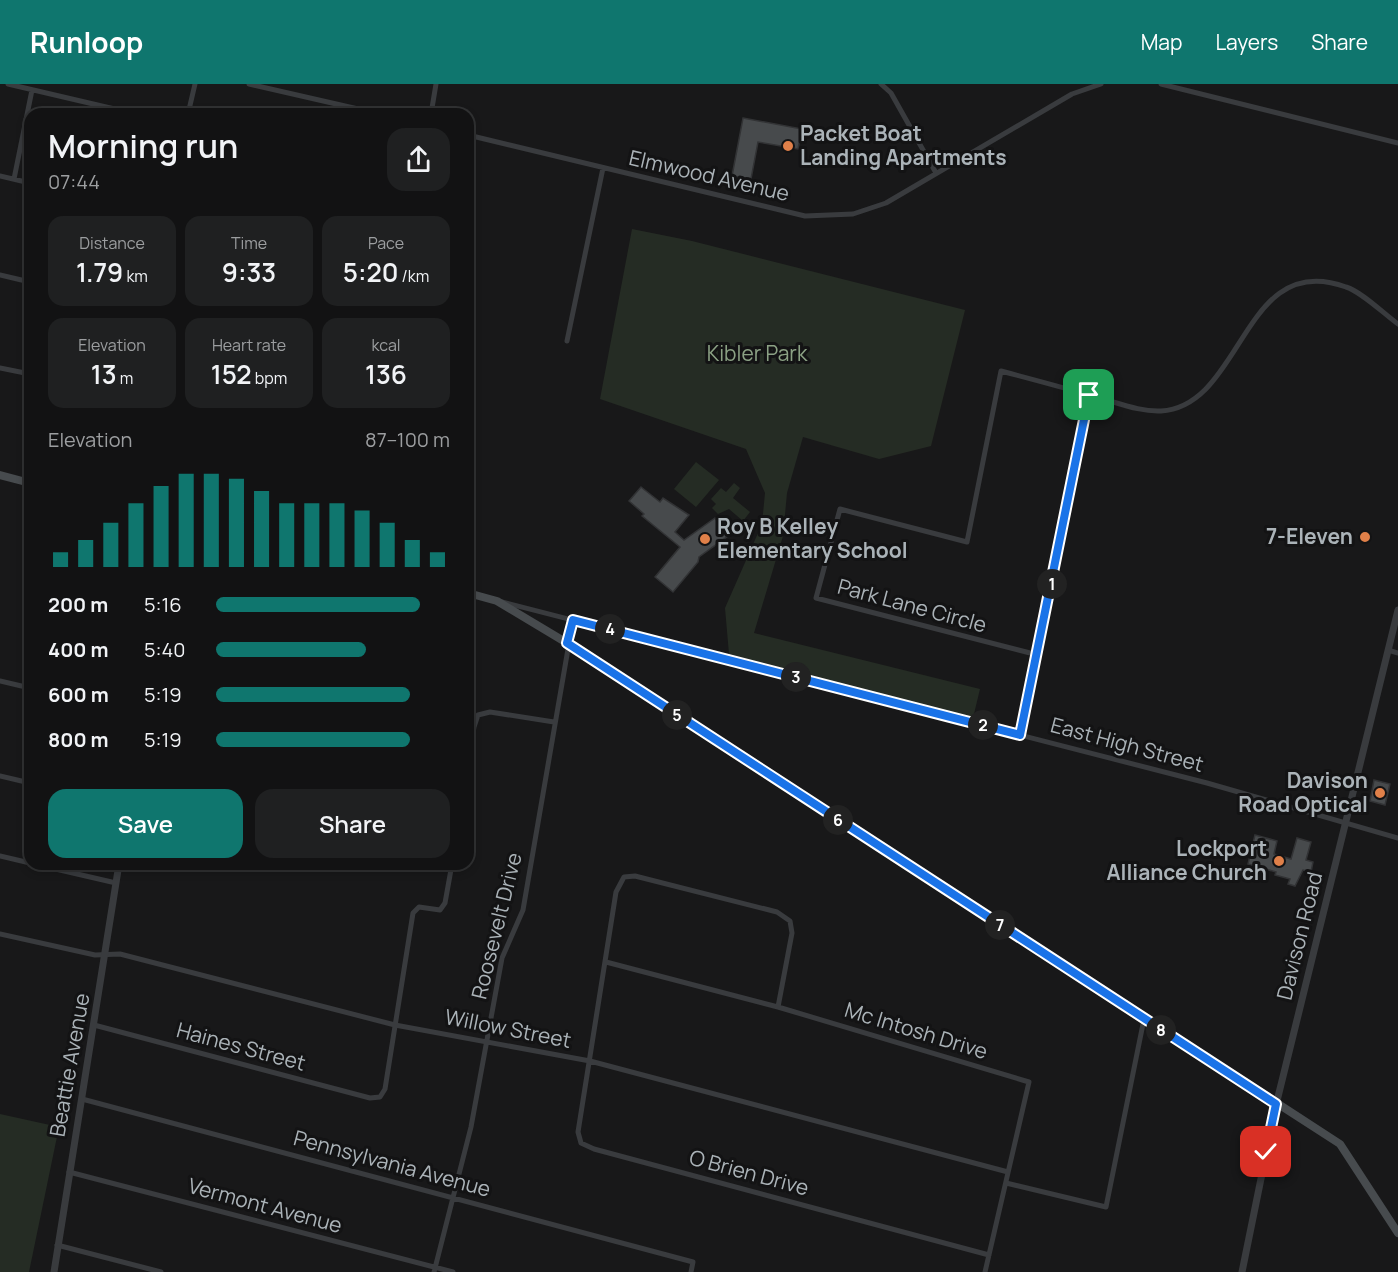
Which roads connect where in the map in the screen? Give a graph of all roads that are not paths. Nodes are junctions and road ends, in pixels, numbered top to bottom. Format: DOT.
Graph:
graph roads {
  1 [pos="8,84"];
  2 [pos="195,84"];
  3 [pos="249,84"];
  4 [pos="436,84"];
  5 [pos="881,84"];
  6 [pos="1101,84"];
  7 [pos="1161,84"];
  8 [pos="32,90"];
  9 [pos="347,106"];
  10 [pos="28,108"];
  11 [pos="108,108"];
  12 [pos="189,108"];
  13 [pos="355,108"];
  14 [pos="432,108"];
  15 [pos="24,130"];
  16 [pos="474,136"];
  17 [pos="1398,143"];
  18 [pos="603,168"];
  19 [pos="936,173"];
  20 [pos="0,176"];
  21 [pos="14,179"];
  22 [pos="24,182"];
  23 [pos="0,276"];
  24 [pos="24,281"];
  25 [pos="1398,324"];
  26 [pos="567,341"];
  27 [pos="0,368"];
  28 [pos="24,373"];
  29 [pos="1089,395"];
  30 [pos="0,475"];
  31 [pos="24,481"];
  32 [pos="474,595"];
  33 [pos="497,601"];
  34 [pos="1398,610"];
  35 [pos="573,620"];
  36 [pos="567,643"];
  37 [pos="1388,650"];
  38 [pos="1398,653"];
  39 [pos="1038,655"];
  40 [pos="0,681"];
  41 [pos="24,687"];
  42 [pos="554,722"];
  43 [pos="474,727"];
  44 [pos="1020,735"];
  45 [pos="0,776"];
  46 [pos="24,782"];
  47 [pos="1344,823"];
  48 [pos="1398,838"];
  49 [pos="0,856"];
  50 [pos="24,862"];
  51 [pos="59,870"];
  52 [pos="118,870"];
  53 [pos="451,870"];
  54 [pos="116,883"];
  55 [pos="0,934"];
  56 [pos="105,953"];
  57 [pos="606,962"];
  58 [pos="778,1007"];
  59 [pos="1144,1019"];
  60 [pos="94,1025"];
  61 [pos="395,1025"];
  62 [pos="489,1041"];
  63 [pos="590,1061"];
  64 [pos="82,1099"];
  65 [pos="1276,1104"];
  66 [pos="69,1172"];
  67 [pos="1008,1172"];
  68 [pos="1006,1183"];
  69 [pos="453,1197"];
  70 [pos="1398,1233"];
  71 [pos="57,1245"];
  72 [pos="989,1255"];
  73 [pos="434,1270"];
  74 [pos="54,1272"];
  75 [pos="161,1272"];
  76 [pos="453,1272"];
  77 [pos="691,1272"];
  78 [pos="985,1272"];
  79 [pos="1242,1272"];
  1 -- 8 [label="street"];
  2 -- 12 [label="street"];
  3 -- 9 [label="street"];
  4 -- 14 [label="street"];
  5 -- 19 [label="street"];
  6 -- 19 [label="street, Elmwood Avenue"];
  7 -- 17 [label="street"];
  8 -- 10 [label="street"];
  8 -- 11 [label="street"];
  9 -- 13 [label="street"];
  15 -- 21 [label="street"];
  16 -- 18 [label="street, Elmwood Avenue"];
  18 -- 19 [label="street, Elmwood Avenue"];
  18 -- 26 [label="street"];
  20 -- 21 [label="street"];
  21 -- 22 [label="street"];
  23 -- 24 [label="street"];
  25 -- 29 [label="street, Park Lane Circle"];
  27 -- 28 [label="street"];
  29 -- 39 [label="street"];
  29 -- 39 [label="street, Park Lane Circle"];
  30 -- 31 [label="main road"];
  32 -- 33 [label="main road"];
  33 -- 35 [label="street, East High Street"];
  33 -- 36 [label="main road"];
  34 -- 37 [label="street, Davison Road"];
  35 -- 36 [label="street, Roosevelt Drive"];
  35 -- 44 [label="street, East High Street"];
  36 -- 42 [label="street, Roosevelt Drive"];
  36 -- 59 [label="main road"];
  37 -- 38 [label="street"];
  37 -- 47 [label="street, Davison Road"];
  39 -- 44 [label="street"];
  40 -- 41 [label="street"];
  42 -- 43 [label="street"];
  42 -- 62 [label="street, Roosevelt Drive"];
  44 -- 47 [label="street, East High Street"];
  45 -- 46 [label="street"];
  47 -- 48 [label="street, East High Street"];
  47 -- 65 [label="street, Davison Road"];
  49 -- 50 [label="street"];
  51 -- 54 [label="street"];
  52 -- 54 [label="street, Beattie Avenue"];
  53 -- 61 [label="street"];
  54 -- 56 [label="street, Beattie Avenue"];
  55 -- 56 [label="street, Willow Street"];
  56 -- 60 [label="street, Beattie Avenue"];
  56 -- 61 [label="street, Willow Street"];
  57 -- 58 [label="street, Mc Intosh Drive"];
  57 -- 58 [label="street"];
  57 -- 63 [label="street"];
  58 -- 67 [label="street, Mc Intosh Drive"];
  59 -- 65 [label="main road"];
  59 -- 68 [label="street"];
  60 -- 61 [label="street, Haines Street"];
  60 -- 64 [label="street, Beattie Avenue"];
  61 -- 62 [label="street, Willow Street"];
  62 -- 63 [label="street, Willow Street"];
  62 -- 69 [label="street, Roosevelt Drive"];
  63 -- 67 [label="street, Willow Street"];
  63 -- 72 [label="street, O Brien Drive"];
  64 -- 66 [label="street, Beattie Avenue"];
  64 -- 69 [label="street, Pennsylvania Avenue"];
  65 -- 70 [label="main road"];
  65 -- 79 [label="street, Davison Road"];
  66 -- 71 [label="street, Beattie Avenue"];
  66 -- 73 [label="street, Vermont Avenue"];
  67 -- 68 [label="street, Mc Intosh Drive"];
  68 -- 72 [label="street, Mc Intosh Drive"];
  69 -- 73 [label="street, Roosevelt Drive"];
  69 -- 77 [label="street, Pennsylvania Avenue"];
  71 -- 74 [label="street, Beattie Avenue"];
  71 -- 75 [label="street"];
  72 -- 78 [label="street, Mc Intosh Drive"];
  73 -- 76 [label="street, Vermont Avenue"];
}
